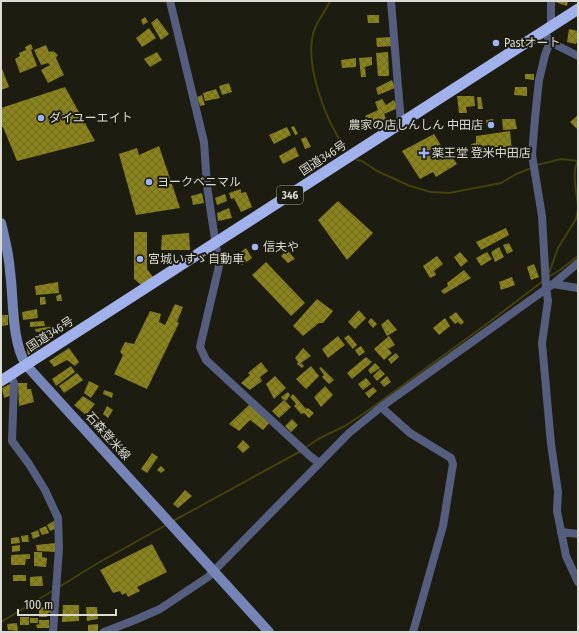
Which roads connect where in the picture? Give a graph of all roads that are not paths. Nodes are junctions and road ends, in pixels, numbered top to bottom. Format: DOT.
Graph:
graph roads {
  1 [pos="170,1"];
  2 [pos="391,1"];
  3 [pos="550,1"];
  4 [pos="578,9"];
  5 [pos="547,28"];
  6 [pos="550,42"];
  7 [pos="578,56"];
  8 [pos="401,123"];
  9 [pos="1,223"];
  10 [pos="215,244"];
  11 [pos="578,263"];
  12 [pos="549,285"];
  13 [pos="578,288"];
  14 [pos="26,365"];
  15 [pos="6,378"];
  16 [pos="381,407"];
  17 [pos="319,463"];
  18 [pos="561,532"];
  19 [pos="578,534"];
  20 [pos="214,572"];
  21 [pos="578,582"];
  22 [pos="53,632"];
  23 [pos="104,632"];
  24 [pos="269,632"];
  25 [pos="413,632"];
  1 -- 10 [label="street"];
  2 -- 8 [label="street"];
  3 -- 5 [label="street"];
  4 -- 5 [label="highway, 国道346号 / 346"];
  5 -- 6 [label="street"];
  5 -- 8 [label="highway, 国道346号 / 346"];
  6 -- 7 [label="street"];
  6 -- 12 [label="street"];
  8 -- 10 [label="highway, 国道346号 / 346"];
  9 -- 14 [label="main road, 石森登米線"];
  10 -- 14 [label="highway, 国道346号 / 346"];
  10 -- 17 [label="street"];
  11 -- 12 [label="street"];
  12 -- 13 [label="street"];
  12 -- 16 [label="street"];
  12 -- 18 [label="street"];
  14 -- 15 [label="highway, 国道346号 / 346"];
  14 -- 20 [label="main road, 石森登米線"];
  15 -- 22 [label="street"];
  16 -- 17 [label="street"];
  16 -- 25 [label="street"];
  17 -- 20 [label="street"];
  18 -- 19 [label="street"];
  18 -- 21 [label="street"];
  20 -- 23 [label="street"];
  20 -- 24 [label="main road, 石森登米線"];
}
